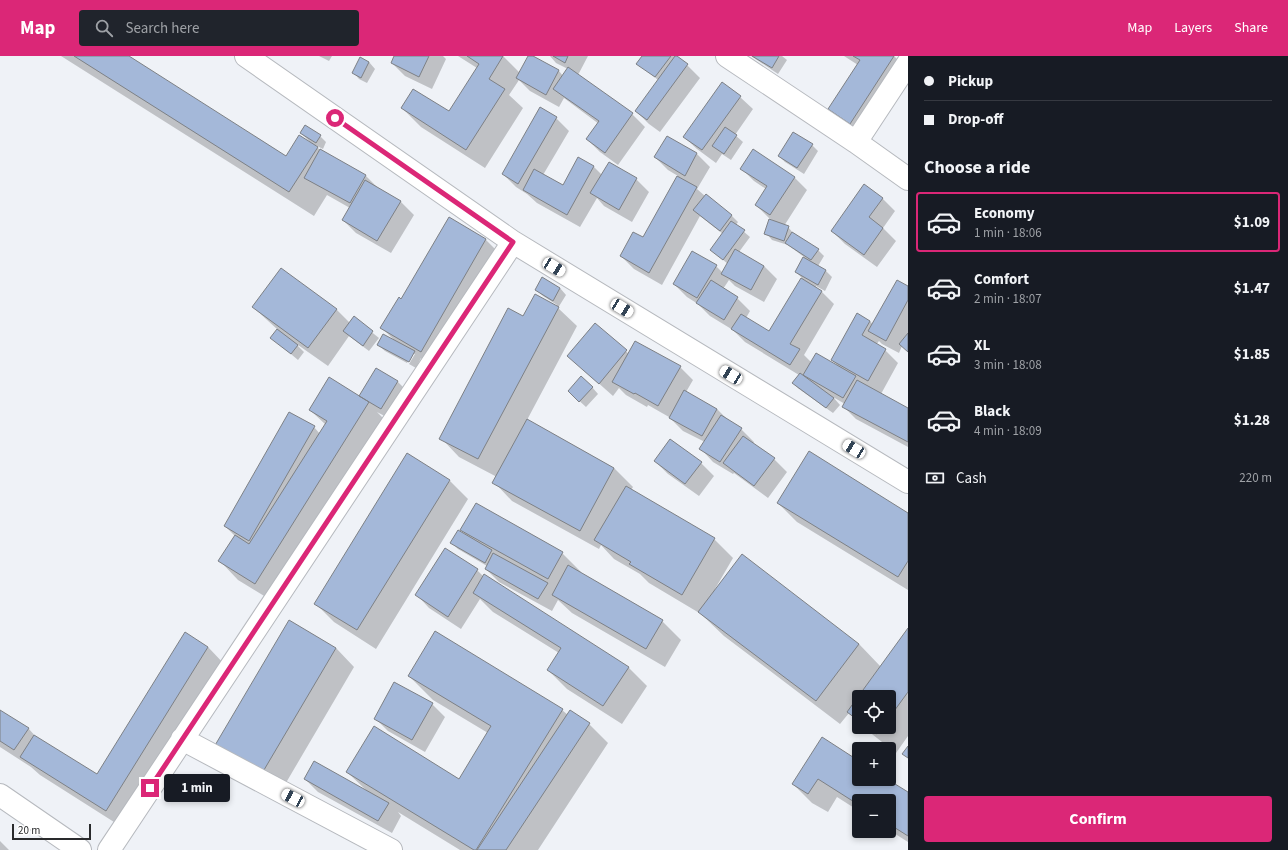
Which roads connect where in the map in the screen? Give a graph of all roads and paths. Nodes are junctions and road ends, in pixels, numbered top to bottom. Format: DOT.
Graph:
graph roads {
  1 [pos="246,56"];
  2 [pos="727,56"];
  3 [pos="908,63"];
  4 [pos="856,142"];
  5 [pos="908,179"];
  6 [pos="513,242"];
  7 [pos="908,482"];
  8 [pos="182,739"];
  9 [pos="0,795"];
  10 [pos="80,850"];
  11 [pos="109,850"];
  12 [pos="390,850"];
  1 -- 6 [label="street"];
  2 -- 4 [label="street"];
  3 -- 4 [label="street"];
  4 -- 5 [label="street"];
  6 -- 7 [label="street"];
  6 -- 8 [label="street"];
  8 -- 11 [label="street"];
  8 -- 12 [label="street"];
  9 -- 10 [label="street"];
}
